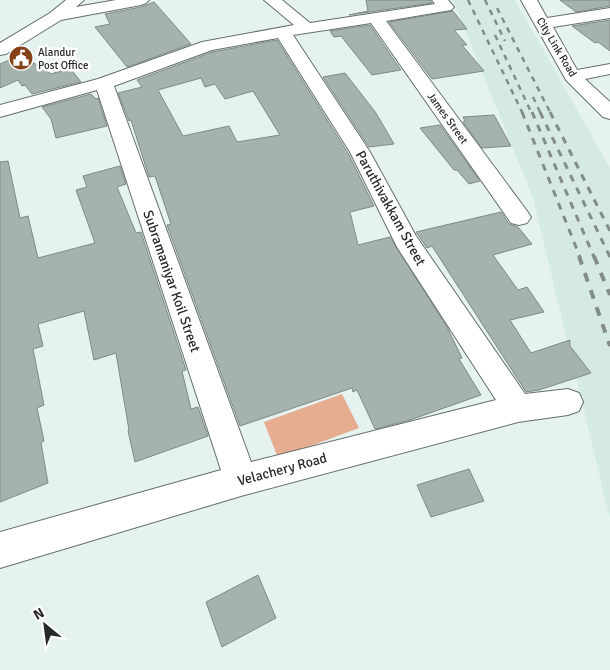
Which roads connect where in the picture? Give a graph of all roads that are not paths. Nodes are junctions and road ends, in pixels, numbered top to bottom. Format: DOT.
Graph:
graph roads {
  1 [pos="76,0"];
  2 [pos="140,0"];
  3 [pos="272,0"];
  4 [pos="440,0"];
  5 [pos="528,0"];
  6 [pos="610,13"];
  7 [pos="56,16"];
  8 [pos="376,19"];
  9 [pos="543,24"];
  10 [pos="308,30"];
  11 [pos="284,32"];
  12 [pos="0,50"];
  13 [pos="610,69"];
  14 [pos="572,76"];
  15 [pos="104,83"];
  16 [pos="608,110"];
  17 [pos="0,111"];
  18 [pos="519,217"];
  19 [pos="568,402"];
  20 [pos="518,408"];
  21 [pos="241,480"];
  22 [pos="0,550"];
  1 -- 7 [label="street"];
  2 -- 7 [label="street"];
  3 -- 10 [label="street"];
  4 -- 8 [label="street"];
  5 -- 9 [label="street, City Link Road"];
  6 -- 9 [label="street"];
  7 -- 12 [label="street"];
  8 -- 10 [label="street"];
  8 -- 18 [label="street, James Street"];
  9 -- 14 [label="street, City Link Road"];
  10 -- 11 [label="street"];
  11 -- 15 [label="street"];
  11 -- 20 [label="street, Paruthivakkam Street"];
  13 -- 14 [label="street"];
  14 -- 16 [label="street, City Link Road"];
  15 -- 17 [label="street"];
  15 -- 21 [label="street, Subramaniyar Koil Street"];
  19 -- 20 [label="street, Velachery Road"];
  20 -- 21 [label="street, Velachery Road"];
  21 -- 22 [label="street, Velachery Road"];
}
